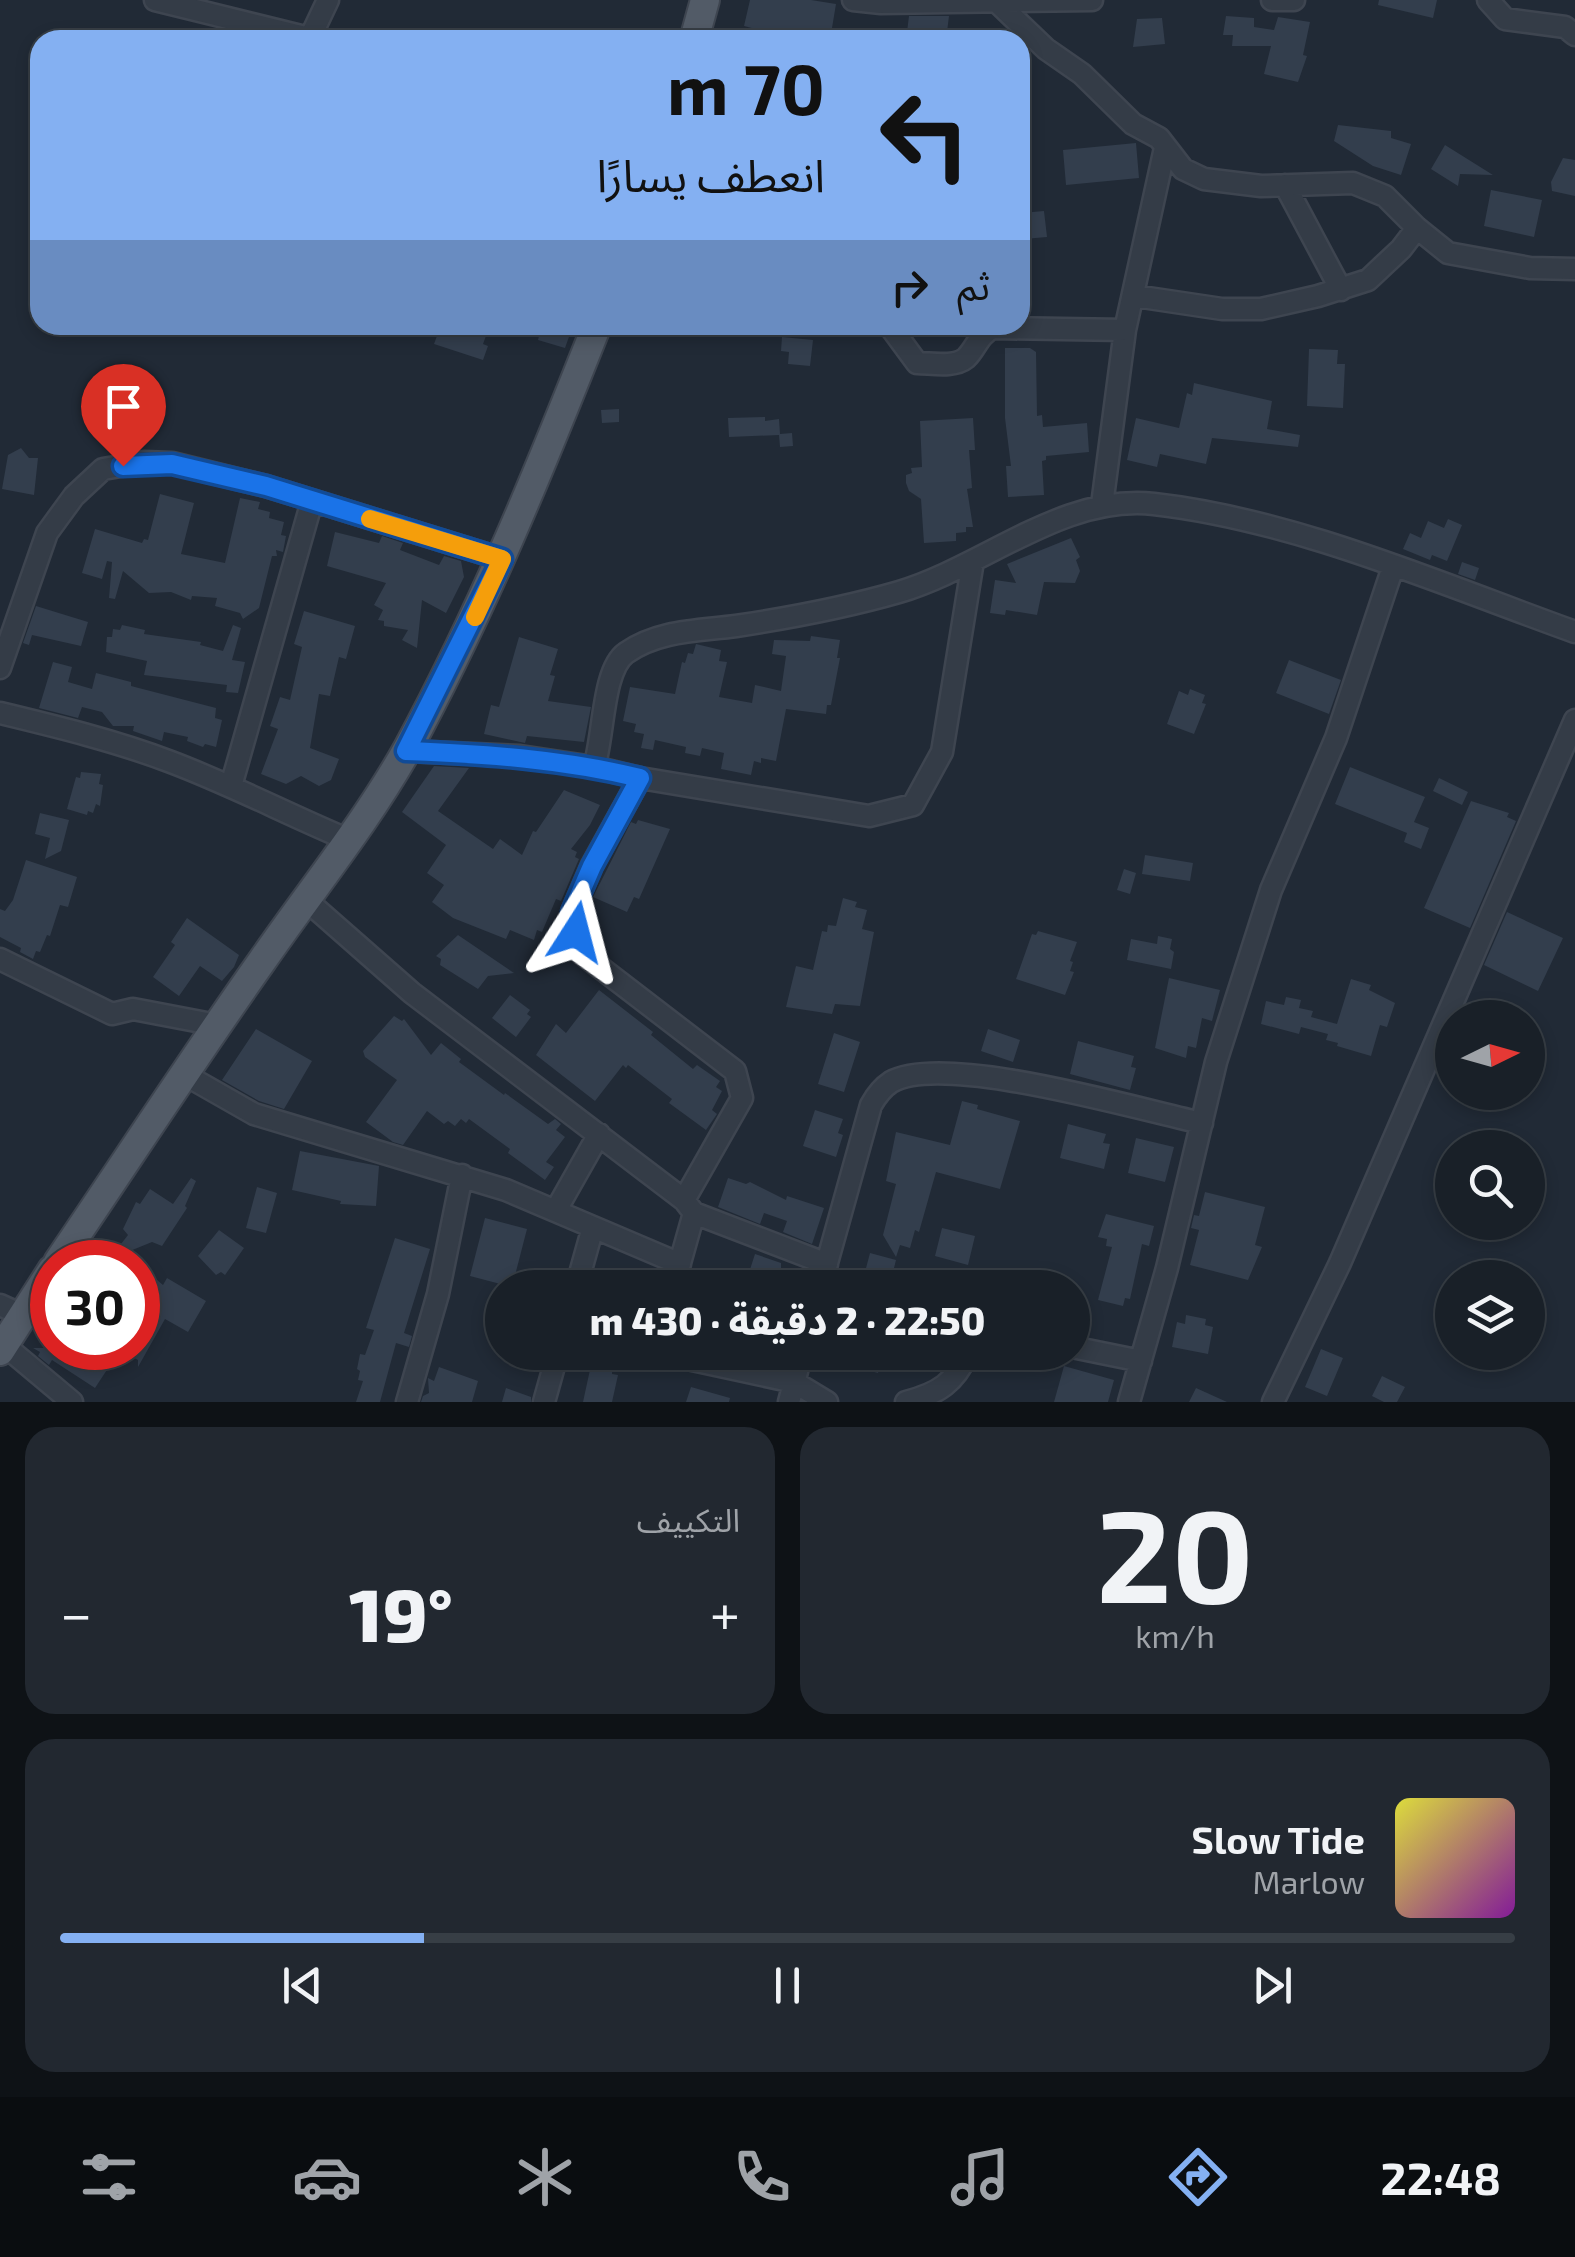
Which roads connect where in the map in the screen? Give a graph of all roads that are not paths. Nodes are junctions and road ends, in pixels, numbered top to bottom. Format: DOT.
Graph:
graph roads {
  1 [pos="328,0"];
  2 [pos="705,0"];
  3 [pos="854,0"];
  4 [pos="1092,0"];
  5 [pos="1272,0"];
  6 [pos="1294,0"];
  7 [pos="1488,0"];
  8 [pos="167,1"];
  9 [pos="998,2"];
  10 [pos="279,30"];
  11 [pos="317,30"];
  12 [pos="697,30"];
  13 [pos="1027,30"];
  14 [pos="1030,33"];
  15 [pos="1575,34"];
  16 [pos="1165,148"];
  17 [pos="1285,185"];
  18 [pos="1416,228"];
  19 [pos="1575,269"];
  20 [pos="1341,290"];
  21 [pos="1135,296"];
  22 [pos="1030,329"];
  23 [pos="1126,330"];
  24 [pos="592,335"];
  25 [pos="896,335"];
  26 [pos="981,335"];
  27 [pos="312,501"];
  28 [pos="1102,505"];
  29 [pos="502,559"];
  30 [pos="973,561"];
  31 [pos="1393,567"];
  32 [pos="1575,632"];
  33 [pos="0,668"];
  34 [pos="0,713"];
  35 [pos="1575,720"];
  36 [pos="406,751"];
  37 [pos="594,767"];
  38 [pos="640,778"];
  39 [pos="231,786"];
  40 [pos="349,840"];
  41 [pos="305,899"];
  42 [pos="0,958"];
  43 [pos="217,1025"];
  44 [pos="182,1073"];
  45 [pos="1202,1124"];
  46 [pos="600,1134"];
  47 [pos="462,1175"];
  48 [pos="689,1206"];
  49 [pos="556,1210"];
  50 [pos="593,1226"];
  51 [pos="72,1240"];
  52 [pos="680,1264"];
  53 [pos="827,1264"];
  54 [pos="581,1270"];
  55 [pos="678,1270"];
  56 [pos="825,1270"];
  57 [pos="30,1291"];
  58 [pos="11,1310"];
  59 [pos="2,1348"];
  60 [pos="1090,1351"];
  61 [pos="1141,1361"];
  62 [pos="553,1370"];
  63 [pos="714,1370"];
  64 [pos="960,1370"];
  65 [pos="792,1392"];
  66 [pos="72,1402"];
  67 [pos="407,1402"];
  68 [pos="544,1402"];
  69 [pos="828,1402"];
  70 [pos="906,1402"];
  71 [pos="1129,1402"];
  72 [pos="1273,1402"];
  1 -- 11 [label="street"];
  2 -- 12 [label="main road"];
  3 -- 9 [label="street"];
  4 -- 9 [label="street"];
  5 -- 6 [label="street"];
  7 -- 15 [label="street"];
  8 -- 10 [label="street"];
  9 -- 13 [label="street"];
  14 -- 16 [label="street"];
  16 -- 17 [label="street"];
  16 -- 21 [label="street"];
  17 -- 18 [label="street"];
  17 -- 20 [label="street"];
  18 -- 19 [label="street"];
  18 -- 20 [label="street"];
  20 -- 21 [label="street"];
  21 -- 23 [label="street"];
  22 -- 23 [label="street"];
  23 -- 28 [label="street"];
  24 -- 29 [label="main road"];
  25 -- 26 [label="street"];
  27 -- 29 [label="street"];
  27 -- 33 [label="street"];
  27 -- 39 [label="street"];
  28 -- 30 [label="street"];
  28 -- 31 [label="street"];
  29 -- 36 [label="main road"];
  30 -- 37 [label="street"];
  30 -- 38 [label="street"];
  31 -- 32 [label="street"];
  31 -- 45 [label="street"];
  34 -- 39 [label="street"];
  35 -- 72 [label="street"];
  36 -- 37 [label="street"];
  36 -- 40 [label="main road"];
  37 -- 38 [label="street"];
  38 -- 48 [label="street"];
  39 -- 40 [label="street"];
  40 -- 41 [label="main road"];
  41 -- 43 [label="main road"];
  41 -- 46 [label="street"];
  42 -- 43 [label="street"];
  43 -- 44 [label="main road"];
  44 -- 47 [label="street"];
  44 -- 51 [label="main road"];
  45 -- 53 [label="street"];
  45 -- 61 [label="street"];
  46 -- 48 [label="street"];
  46 -- 49 [label="street"];
  47 -- 49 [label="street"];
  47 -- 67 [label="street"];
  48 -- 52 [label="street"];
  48 -- 53 [label="street"];
  49 -- 50 [label="street"];
  50 -- 52 [label="street"];
  50 -- 54 [label="street"];
  52 -- 55 [label="street"];
  53 -- 56 [label="street"];
  57 -- 58 [label="main road"];
  58 -- 59 [label="main road"];
  59 -- 66 [label="street"];
  60 -- 61 [label="street"];
  61 -- 71 [label="street"];
  62 -- 68 [label="street"];
  63 -- 65 [label="street"];
  64 -- 70 [label="street"];
  65 -- 69 [label="street"];
}
